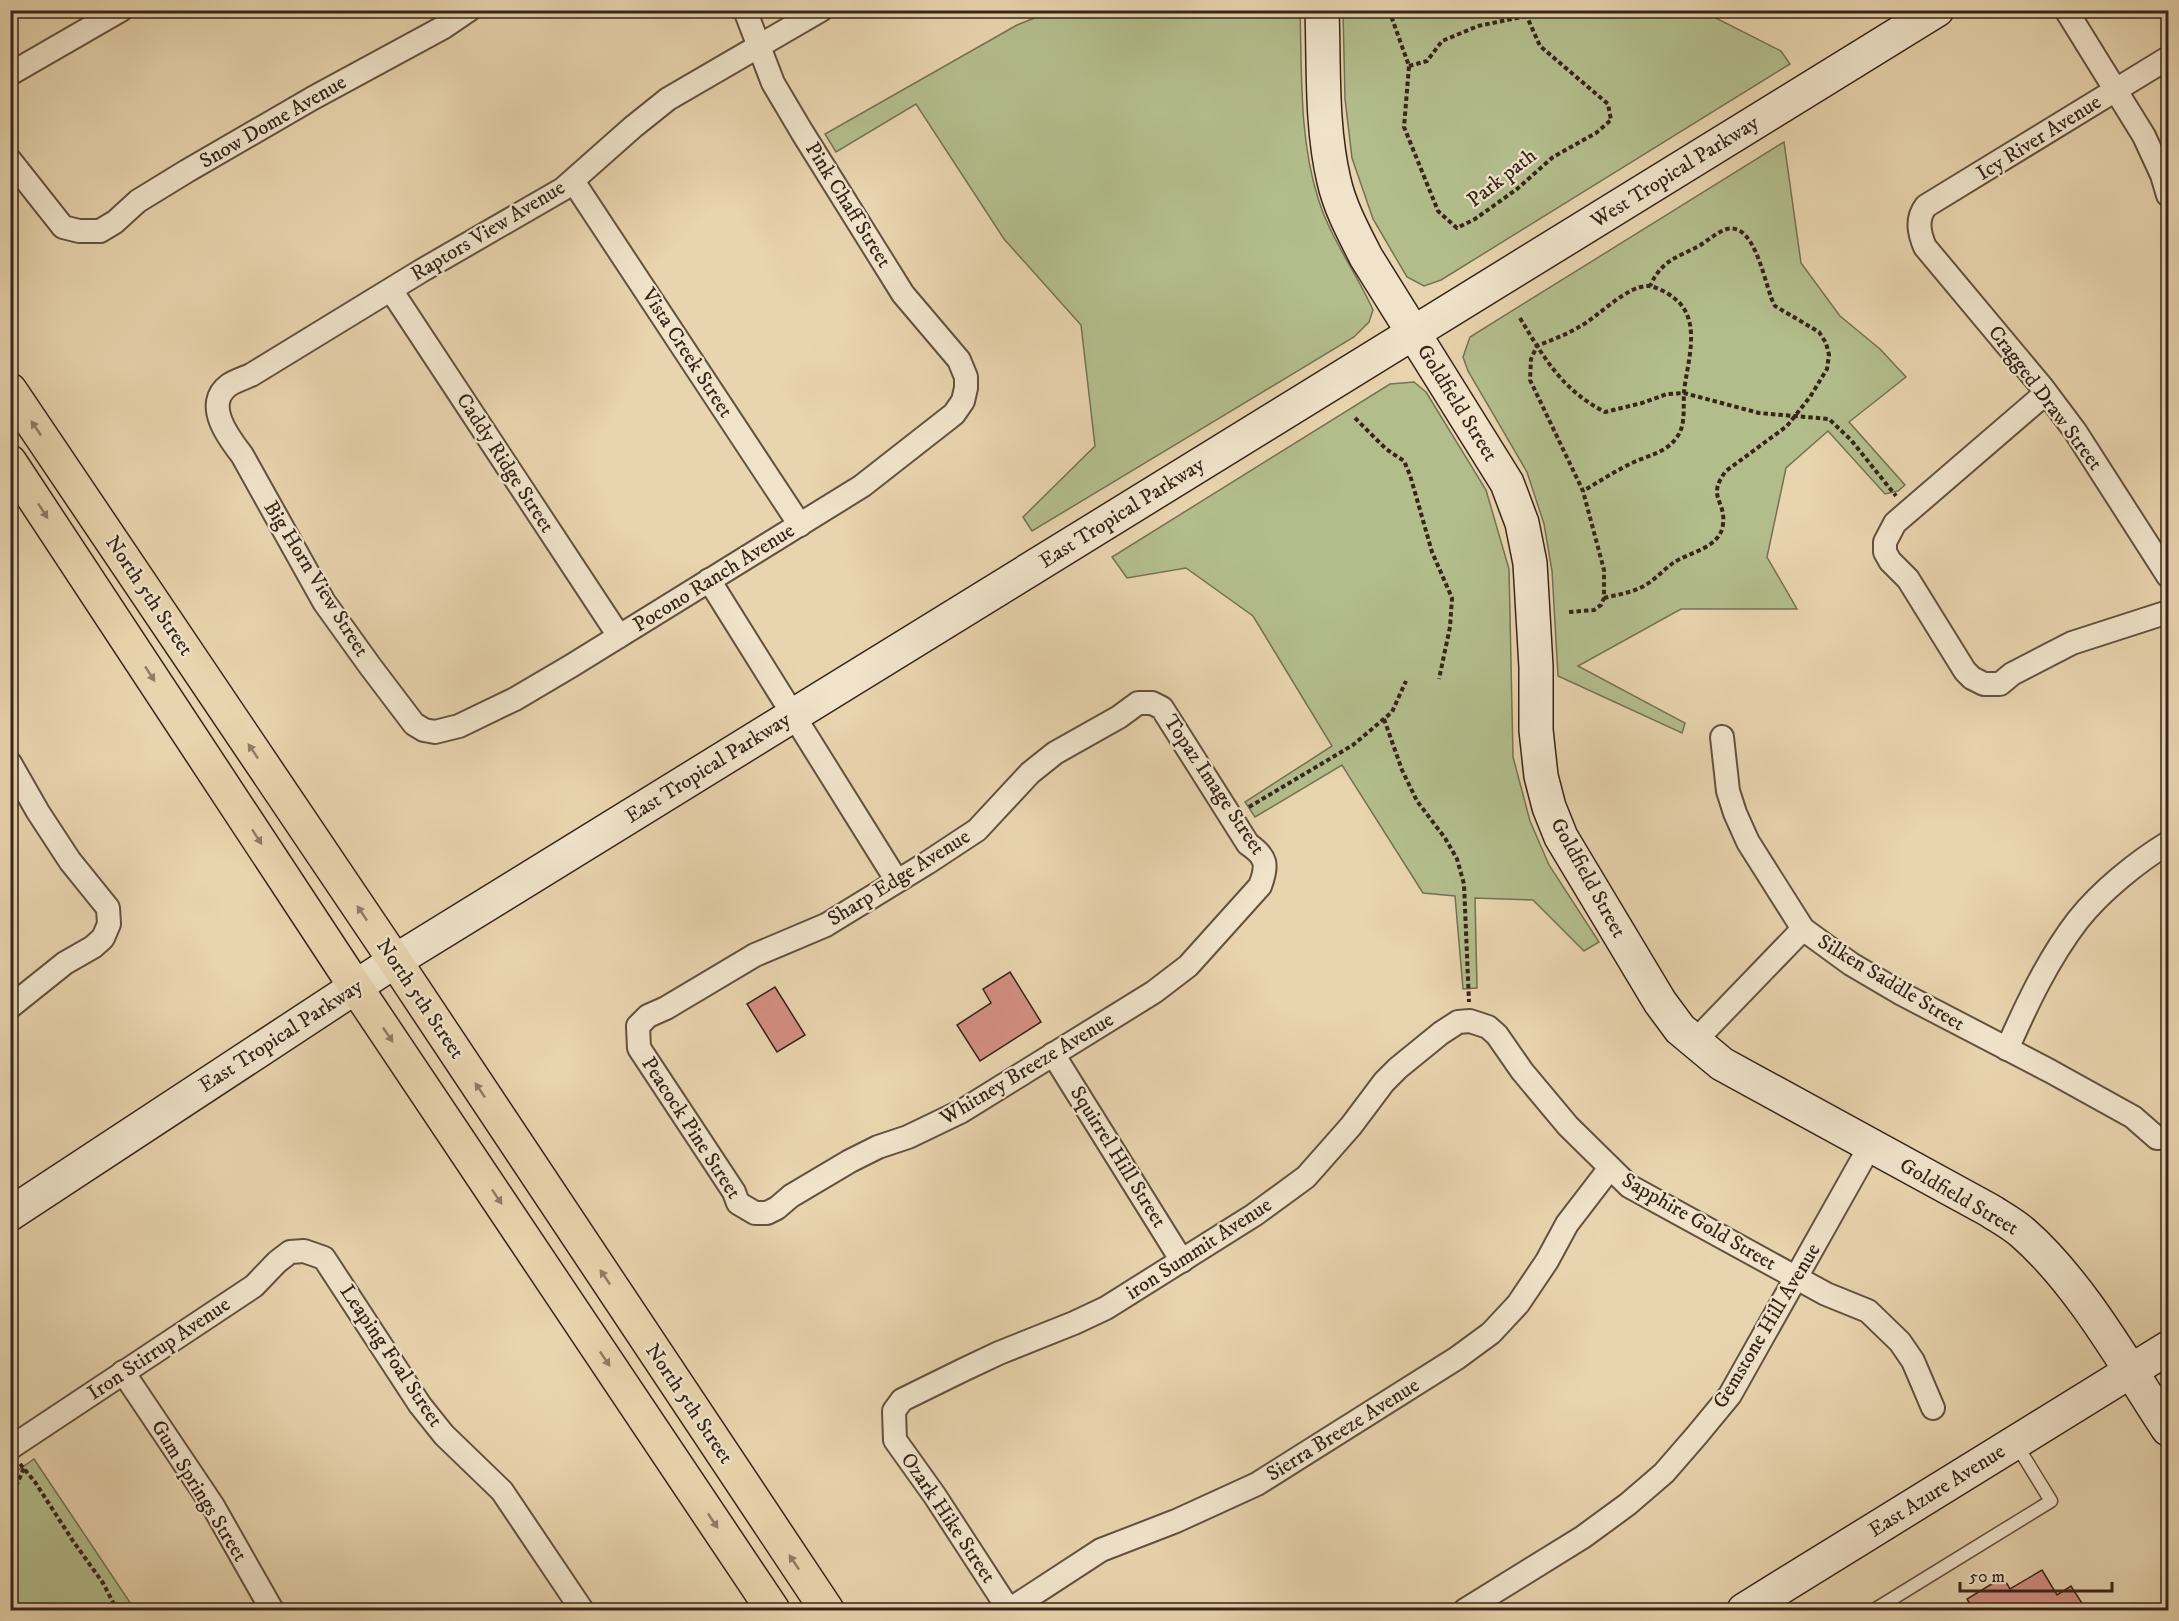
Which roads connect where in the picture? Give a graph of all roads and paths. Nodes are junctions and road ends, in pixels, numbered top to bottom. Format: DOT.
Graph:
graph roads {
  1 [pos="121,10"];
  2 [pos="469,10"];
  3 [pos="745,10"];
  4 [pos="821,10"];
  5 [pos="1322,10"];
  6 [pos="1389,10"];
  7 [pos="1524,10"];
  8 [pos="1937,10"];
  9 [pos="2066,10"];
  10 [pos="1527,16"];
  11 [pos="758,46"];
  12 [pos="2169,58"];
  13 [pos="1408,66"];
  14 [pos="10,74"];
  15 [pos="2115,90"];
  16 [pos="10,160"];
  17 [pos="573,181"];
  18 [pos="2169,195"];
  19 [pos="1919,224"];
  20 [pos="1650,286"];
  21 [pos="391,290"];
  22 [pos="1520,318"];
  23 [pos="1413,333"];
  24 [pos="1537,346"];
  25 [pos="966,388"];
  26 [pos="10,390"];
  27 [pos="1684,393"];
  28 [pos="2046,393"];
  29 [pos="218,408"];
  30 [pos="1795,416"];
  31 [pos="1355,418"];
  32 [pos="10,462"];
  33 [pos="1582,491"];
  34 [pos="1907,510"];
  35 [pos="800,525"];
  36 [pos="2169,576"];
  37 [pos="709,580"];
  38 [pos="1604,598"];
  39 [pos="1569,612"];
  40 [pos="2169,612"];
  41 [pos="619,636"];
  42 [pos="1439,679"];
  43 [pos="1406,681"];
  44 [pos="1152,703"];
  45 [pos="794,715"];
  46 [pos="1384,719"];
  47 [pos="435,732"];
  48 [pos="1722,737"];
  49 [pos="10,763"];
  50 [pos="1232,818"];
  51 [pos="2169,843"];
  52 [pos="1265,874"];
  53 [pos="897,881"];
  54 [pos="1803,929"];
  55 [pos="395,961"];
  56 [pos="355,987"];
  57 [pos="10,1007"];
  58 [pos="1470,1021"];
  59 [pos="638,1036"];
  60 [pos="1694,1042"];
  61 [pos="2007,1049"];
  62 [pos="1053,1054"];
  63 [pos="2167,1138"];
  64 [pos="1870,1146"];
  65 [pos="1610,1168"];
  66 [pos="754,1213"];
  67 [pos="10,1214"];
  68 [pos="304,1251"];
  69 [pos="1182,1261"];
  70 [pos="1797,1279"];
  71 [pos="2169,1348"];
  72 [pos="123,1372"];
  73 [pos="2130,1372"];
  74 [pos="1933,1407"];
  75 [pos="893,1424"];
  76 [pos="2169,1429"];
  77 [pos="2016,1443"];
  78 [pos="14,1454"];
  79 [pos="24,1468"];
  80 [pos="10,1500"];
  81 [pos="1748,1609"];
  82 [pos="1009,1610"];
  83 [pos="117,1611"];
  84 [pos="272,1611"];
  85 [pos="582,1611"];
  86 [pos="773,1611"];
  87 [pos="827,1611"];
  88 [pos="1465,1611"];
  89 [pos="1874,1611"];
  1 -- 14 [label="street"];
  2 -- 16 [label="street, Snow Dome Avenue"];
  3 -- 11 [label="street, Pink Chaff Street"];
  4 -- 11 [label="street, Raptors View Avenue"];
  5 -- 23 [label="main road, Goldfield Street"];
  6 -- 13 [label="path, Park path"];
  7 -- 10 [label="path, Park path"];
  8 -- 23 [label="main road, West Tropical Parkway"];
  9 -- 15 [label="street"];
  10 -- 13 [label="path"];
  10 -- 13 [label="path, Park path"];
  11 -- 17 [label="street, Raptors View Avenue"];
  11 -- 25 [label="street, Pink Chaff Street"];
  12 -- 15 [label="street, Icy River Avenue"];
  15 -- 18 [label="street"];
  15 -- 19 [label="street, Icy River Avenue"];
  17 -- 21 [label="street, Raptors View Avenue"];
  17 -- 35 [label="street, Vista Creek Street"];
  19 -- 28 [label="street, Cragged Draw Street"];
  20 -- 24 [label="path"];
  20 -- 27 [label="path"];
  20 -- 30 [label="path"];
  21 -- 29 [label="street, Raptors View Avenue"];
  21 -- 41 [label="street, Caddy Ridge Street"];
  22 -- 24 [label="path"];
  23 -- 45 [label="main road, East Tropical Parkway"];
  23 -- 60 [label="main road, Goldfield Street"];
  24 -- 27 [label="path"];
  24 -- 33 [label="path"];
  25 -- 35 [label="street, Pocono Ranch Avenue"];
  55 -- 26 [label="main road, North 5th Street, one-way"];
  27 -- 30 [label="path"];
  27 -- 33 [label="path"];
  28 -- 34 [label="street"];
  28 -- 36 [label="street, Cragged Draw Street"];
  29 -- 47 [label="street, Big Horn View Street"];
  30 -- 34 [label="path"];
  30 -- 38 [label="path"];
  31 -- 42 [label="path"];
  32 -- 56 [label="main road, North 5th Street, one-way"];
  33 -- 38 [label="path"];
  34 -- 40 [label="street"];
  35 -- 37 [label="street, Pocono Ranch Avenue"];
  37 -- 41 [label="street, Pocono Ranch Avenue"];
  37 -- 45 [label="street"];
  38 -- 39 [label="path"];
  41 -- 47 [label="street, Pocono Ranch Avenue"];
  43 -- 46 [label="path"];
  44 -- 50 [label="street, Topaz Image Street"];
  44 -- 53 [label="street, Sharp Edge Avenue"];
  45 -- 53 [label="street"];
  45 -- 55 [label="main road, East Tropical Parkway"];
  46 -- 50 [label="path"];
  46 -- 58 [label="path"];
  48 -- 54 [label="street, Silken Saddle Street"];
  49 -- 57 [label="street"];
  50 -- 52 [label="street, Topaz Image Street"];
  51 -- 61 [label="street"];
  52 -- 62 [label="street, Whitney Breeze Avenue"];
  53 -- 59 [label="street, Sharp Edge Avenue"];
  54 -- 60 [label="street"];
  54 -- 61 [label="street, Silken Saddle Street"];
  55 -- 56 [label="main road, East Tropical Parkway"];
  87 -- 55 [label="main road, North 5th Street, one-way"];
  56 -- 67 [label="main road, East Tropical Parkway"];
  56 -- 86 [label="main road, North 5th Street, one-way"];
  58 -- 65 [label="street, Sapphire Gold Street"];
  58 -- 69 [label="street, iron Summit Avenue"];
  59 -- 66 [label="street, Peacock Pine Street"];
  60 -- 64 [label="main road, Goldfield Street"];
  61 -- 63 [label="street, Silken Saddle Street"];
  62 -- 66 [label="street, Whitney Breeze Avenue"];
  62 -- 69 [label="street, Squirrel Hill Street"];
  64 -- 70 [label="street, Gemstone Hill Avenue"];
  64 -- 73 [label="main road, Goldfield Street"];
  65 -- 70 [label="street, Sapphire Gold Street"];
  65 -- 82 [label="street, Sierra Breeze Avenue"];
  68 -- 72 [label="street, Iron Stirrup Avenue"];
  68 -- 85 [label="street, Leaping Foal Street"];
  69 -- 75 [label="street, iron Summit Avenue"];
  70 -- 74 [label="street, Sapphire Gold Street"];
  70 -- 88 [label="street, Gemstone Hill Avenue"];
  71 -- 73 [label="main road, East Azure Avenue"];
  72 -- 78 [label="street, Iron Stirrup Avenue"];
  72 -- 84 [label="street, Gum Springs Street"];
  73 -- 76 [label="main road, Goldfield Street"];
  73 -- 77 [label="main road, East Azure Avenue"];
  75 -- 82 [label="street, Ozark Hike Street"];
  77 -- 81 [label="main road, East Azure Avenue"];
  77 -- 89 [label="lane"];
  78 -- 79 [label="path"];
  79 -- 80 [label="path"];
  79 -- 83 [label="path"];
}
